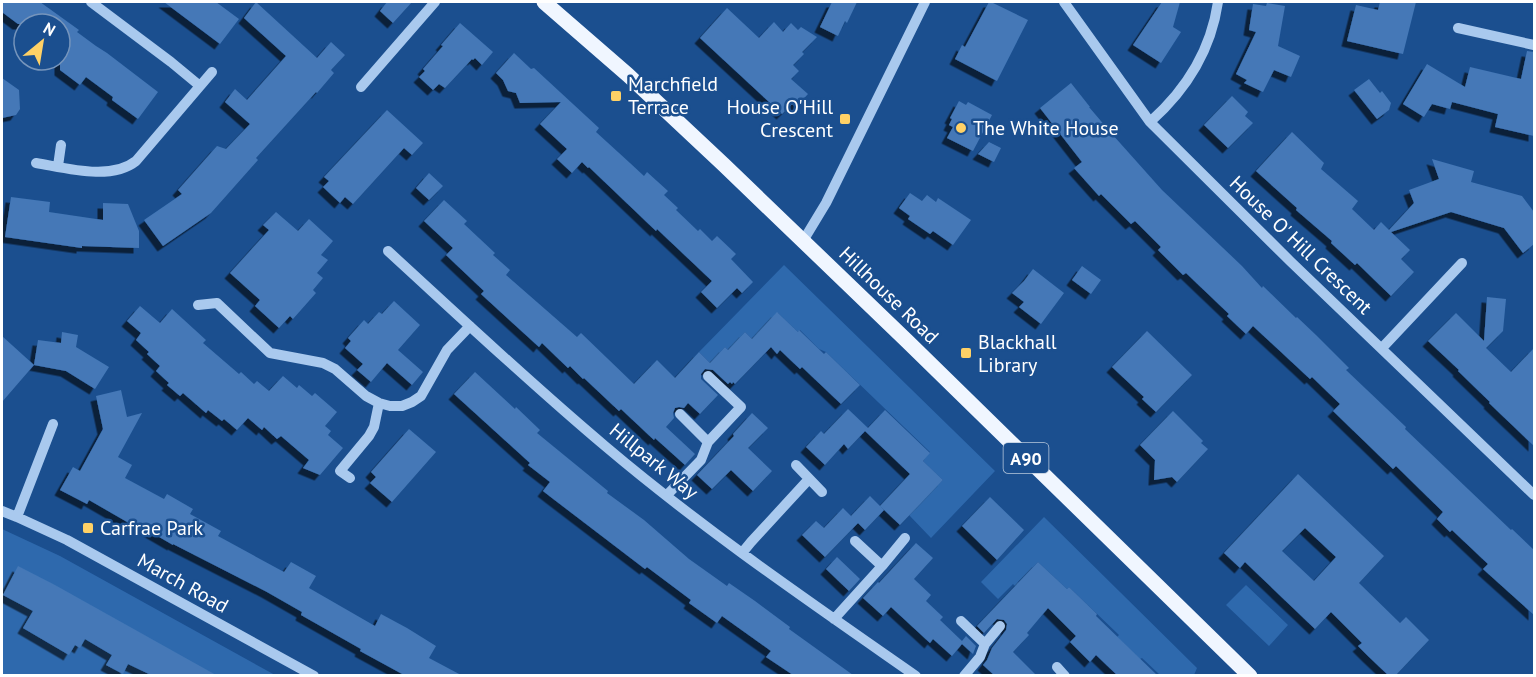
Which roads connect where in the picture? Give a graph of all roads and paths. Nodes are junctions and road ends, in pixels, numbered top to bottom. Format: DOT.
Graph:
graph roads {
  1 [pos="91,2"];
  2 [pos="435,2"];
  3 [pos="544,2"];
  4 [pos="925,2"];
  5 [pos="1064,2"];
  6 [pos="1218,2"];
  7 [pos="1458,28"];
  8 [pos="1534,45"];
  9 [pos="212,72"];
  10 [pos="200,86"];
  11 [pos="361,87"];
  12 [pos="1150,122"];
  13 [pos="61,145"];
  14 [pos="36,163"];
  15 [pos="58,166"];
  16 [pos="803,241"];
  17 [pos="388,251"];
  18 [pos="1462,264"];
  19 [pos="198,305"];
  20 [pos="470,326"];
  21 [pos="1382,348"];
  22 [pos="708,376"];
  23 [pos="379,403"];
  24 [pos="680,414"];
  25 [pos="53,424"];
  26 [pos="708,442"];
  27 [pos="796,465"];
  28 [pos="350,478"];
  29 [pos="809,479"];
  30 [pos="822,492"];
  31 [pos="667,495"];
  32 [pos="1534,495"];
  33 [pos="2,511"];
  34 [pos="17,517"];
  35 [pos="905,538"];
  36 [pos="855,541"];
  37 [pos="742,553"];
  38 [pos="882,566"];
  39 [pos="834,619"];
  40 [pos="961,621"];
  41 [pos="1000,626"];
  42 [pos="985,644"];
  43 [pos="1057,667"];
  44 [pos="314,675"];
  45 [pos="916,675"];
  46 [pos="964,675"];
  47 [pos="1065,675"];
  48 [pos="1250,675"];
  1 -- 10 [label="street"];
  2 -- 11 [label="street"];
  3 -- 16 [label="main road, Hillhouse Road / A90"];
  4 -- 16 [label="street"];
  5 -- 12 [label="street, House O' Hill Crescent"];
  6 -- 12 [label="street"];
  7 -- 8 [label="street"];
  9 -- 10 [label="street"];
  10 -- 15 [label="street"];
  12 -- 21 [label="street, House O' Hill Crescent"];
  13 -- 15 [label="street"];
  14 -- 15 [label="street"];
  16 -- 48 [label="main road, Hillhouse Road / A90"];
  17 -- 20 [label="street, Hillpark Way"];
  18 -- 21 [label="street"];
  19 -- 23 [label="street"];
  20 -- 23 [label="street"];
  20 -- 31 [label="street, Hillpark Way"];
  21 -- 32 [label="street, House O' Hill Crescent"];
  22 -- 26 [label="street"];
  23 -- 28 [label="street"];
  24 -- 26 [label="street"];
  25 -- 34 [label="street"];
  26 -- 31 [label="street"];
  27 -- 29 [label="street"];
  29 -- 30 [label="street"];
  29 -- 37 [label="street"];
  31 -- 37 [label="street, Hillpark Way"];
  33 -- 34 [label="street, March Road"];
  34 -- 44 [label="street, March Road"];
  35 -- 38 [label="street"];
  36 -- 38 [label="street"];
  37 -- 39 [label="street, Hillpark Way"];
  38 -- 39 [label="street"];
  39 -- 45 [label="street, Hillpark Way"];
  40 -- 42 [label="street"];
  41 -- 42 [label="street"];
  42 -- 46 [label="street"];
  43 -- 47 [label="street"];
}
